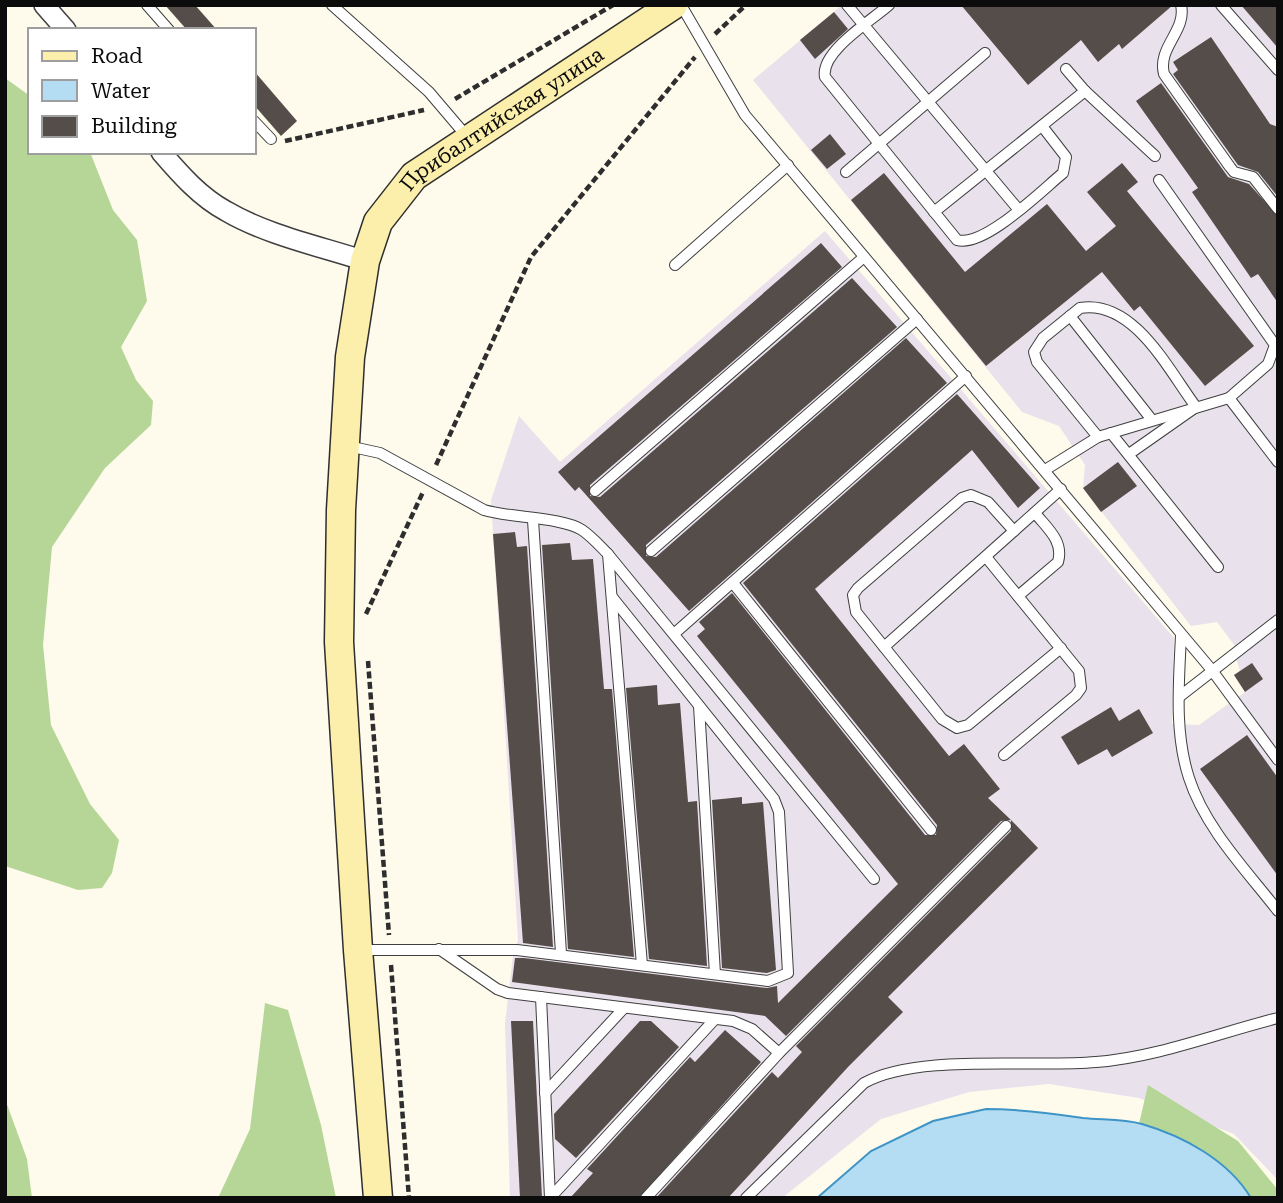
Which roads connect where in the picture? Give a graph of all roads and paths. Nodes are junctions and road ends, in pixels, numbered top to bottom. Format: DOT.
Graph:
graph roads {
  1 [pos="44,5"];
  2 [pos="147,5"];
  3 [pos="332,5"];
  4 [pos="673,5"];
  5 [pos="681,5"];
  6 [pos="746,5"];
  7 [pos="846,5"];
  8 [pos="889,5"];
  9 [pos="1181,5"];
  10 [pos="1221,5"];
  11 [pos="161,21"];
  12 [pos="864,26"];
  13 [pos="64,28"];
  14 [pos="153,28"];
  15 [pos="167,28"];
  16 [pos="705,44"];
  17 [pos="985,53"];
  18 [pos="1066,69"];
  19 [pos="1278,70"];
  20 [pos="1085,91"];
  21 [pos="928,102"];
  22 [pos="256,123"];
  23 [pos="1042,126"];
  24 [pos="271,139"];
  25 [pos="469,139"];
  26 [pos="879,144"];
  27 [pos="163,154"];
  28 [pos="1155,156"];
  29 [pos="788,166"];
  30 [pos="986,171"];
  31 [pos="846,172"];
  32 [pos="1159,180"];
  33 [pos="1018,209"];
  34 [pos="1278,209"];
  35 [pos="934,212"];
  36 [pos="864,257"];
  37 [pos="365,261"];
  38 [pos="675,265"];
  39 [pos="1070,316"];
  40 [pos="917,319"];
  41 [pos="966,376"];
  42 [pos="1229,398"];
  43 [pos="1196,407"];
  44 [pos="1152,420"];
  45 [pos="1111,433"];
  46 [pos="1098,437"];
  47 [pos="344,446"];
  48 [pos="1129,454"];
  49 [pos="1278,462"];
  50 [pos="1045,470"];
  51 [pos="429,480"];
  52 [pos="1061,489"];
  53 [pos="595,491"];
  54 [pos="1035,513"];
  55 [pos="533,520"];
  56 [pos="1014,531"];
  57 [pos="651,551"];
  58 [pos="607,553"];
  59 [pos="986,556"];
  60 [pos="1218,567"];
  61 [pos="733,583"];
  62 [pos="1018,596"];
  63 [pos="612,597"];
  64 [pos="365,616"];
  65 [pos="1278,620"];
  66 [pos="675,634"];
  67 [pos="1181,635"];
  68 [pos="884,647"];
  69 [pos="1061,649"];
  70 [pos="368,658"];
  71 [pos="1211,669"];
  72 [pos="1179,697"];
  73 [pos="699,705"];
  74 [pos="1004,755"];
  75 [pos="1278,760"];
  76 [pos="1006,827"];
  77 [pos="931,830"];
  78 [pos="874,878"];
  79 [pos="1278,911"];
  80 [pos="439,949"];
  81 [pos="358,950"];
  82 [pos="390,950"];
  83 [pos="561,953"];
  84 [pos="642,965"];
  85 [pos="715,974"];
  86 [pos="541,997"];
  87 [pos="624,1008"];
  88 [pos="1278,1018"];
  89 [pos="715,1019"];
  90 [pos="779,1053"];
  91 [pos="545,1093"];
  92 [pos="378,1198"];
  93 [pos="409,1198"];
  94 [pos="646,1198"];
  95 [pos="746,1198"];
  1 -- 13 [label="street"];
  2 -- 11 [label="lane"];
  3 -- 25 [label="lane"];
  4 -- 25 [label="street, Прибалтийская улица"];
  5 -- 16 [label="lane"];
  6 -- 16 [label="path"];
  7 -- 12 [label="lane"];
  8 -- 12 [label="lane"];
  9 -- 34 [label="lane"];
  10 -- 19 [label="lane"];
  11 -- 14 [label="lane"];
  11 -- 15 [label="lane"];
  12 -- 21 [label="lane"];
  12 -- 26 [label="lane"];
  16 -- 29 [label="lane"];
  16 -- 51 [label="path"];
  17 -- 21 [label="lane"];
  18 -- 20 [label="lane"];
  20 -- 23 [label="lane"];
  20 -- 28 [label="lane"];
  21 -- 26 [label="lane"];
  21 -- 30 [label="lane"];
  22 -- 24 [label="lane"];
  23 -- 30 [label="lane"];
  23 -- 33 [label="lane"];
  25 -- 37 [label="street, Прибалтийская улица"];
  26 -- 31 [label="lane"];
  26 -- 35 [label="lane"];
  27 -- 37 [label="street"];
  29 -- 36 [label="lane"];
  29 -- 38 [label="lane"];
  30 -- 33 [label="lane"];
  30 -- 35 [label="lane"];
  32 -- 42 [label="lane"];
  33 -- 35 [label="lane"];
  36 -- 40 [label="lane"];
  36 -- 53 [label="lane"];
  37 -- 47 [label="street, Прибалтийская улица"];
  39 -- 43 [label="lane"];
  39 -- 44 [label="lane"];
  39 -- 46 [label="lane"];
  40 -- 41 [label="lane"];
  40 -- 57 [label="lane"];
  41 -- 50 [label="lane"];
  41 -- 61 [label="lane"];
  42 -- 43 [label="lane"];
  42 -- 49 [label="lane"];
  43 -- 44 [label="lane"];
  43 -- 48 [label="lane"];
  44 -- 45 [label="lane"];
  45 -- 46 [label="lane"];
  45 -- 48 [label="lane"];
  46 -- 50 [label="lane"];
  47 -- 51 [label="lane"];
  47 -- 81 [label="street, Прибалтийская улица"];
  48 -- 60 [label="lane"];
  50 -- 52 [label="lane"];
  51 -- 55 [label="lane"];
  51 -- 64 [label="path"];
  52 -- 54 [label="lane"];
  52 -- 67 [label="lane"];
  54 -- 56 [label="lane"];
  54 -- 62 [label="lane"];
  55 -- 58 [label="lane"];
  55 -- 83 [label="lane"];
  56 -- 59 [label="lane"];
  56 -- 68 [label="lane"];
  58 -- 63 [label="lane"];
  58 -- 66 [label="lane"];
  59 -- 62 [label="lane"];
  59 -- 68 [label="lane"];
  61 -- 66 [label="lane"];
  61 -- 77 [label="lane"];
  62 -- 69 [label="lane"];
  63 -- 73 [label="lane"];
  63 -- 84 [label="lane"];
  65 -- 71 [label="lane"];
  66 -- 78 [label="lane"];
  67 -- 71 [label="lane"];
  67 -- 72 [label="lane"];
  68 -- 69 [label="lane"];
  69 -- 74 [label="lane"];
  70 -- 82 [label="path"];
  71 -- 72 [label="lane"];
  71 -- 75 [label="lane"];
  72 -- 79 [label="lane"];
  73 -- 85 [label="lane"];
  73 -- 85 [label="lane"];
  76 -- 90 [label="lane"];
  80 -- 82 [label="lane"];
  80 -- 83 [label="lane"];
  80 -- 86 [label="lane"];
  81 -- 82 [label="lane"];
  81 -- 92 [label="street, Прибалтийская улица"];
  82 -- 93 [label="path"];
  83 -- 84 [label="lane"];
  84 -- 85 [label="lane"];
  86 -- 87 [label="lane"];
  86 -- 91 [label="lane"];
  87 -- 89 [label="lane"];
  87 -- 91 [label="lane"];
  88 -- 95 [label="lane"];
  89 -- 90 [label="lane"];
  89 -- 91 [label="lane"];
  90 -- 94 [label="lane"];
}
